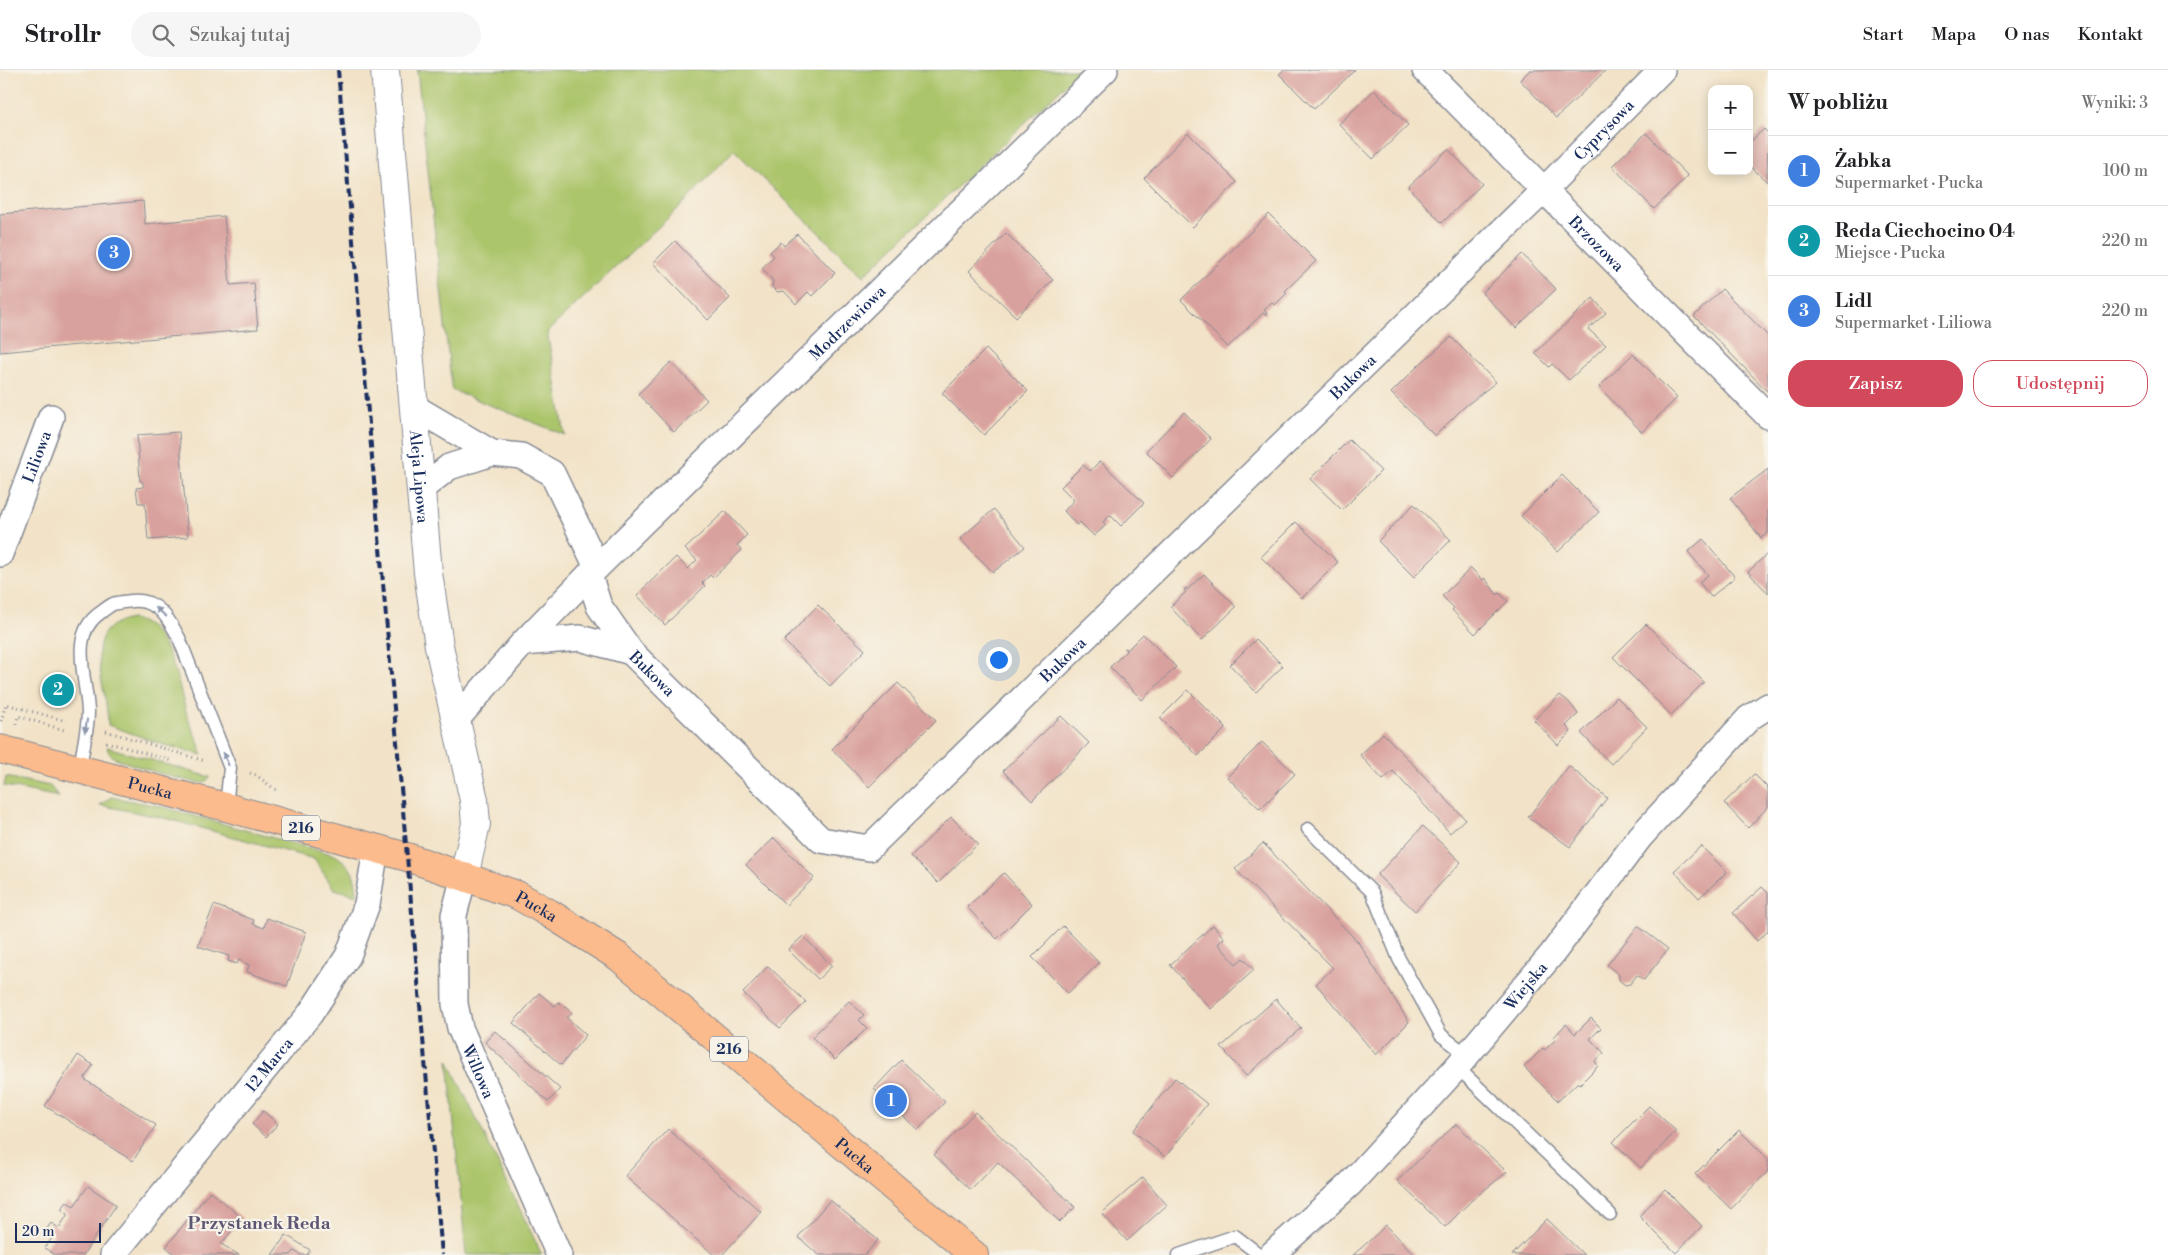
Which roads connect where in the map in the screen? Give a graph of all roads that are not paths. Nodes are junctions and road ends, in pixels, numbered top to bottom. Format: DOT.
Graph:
graph roads {
  1 [pos="385,70"];
  2 [pos="1105,70"];
  3 [pos="1425,70"];
  4 [pos="1662,70"];
  5 [pos="1545,189"];
  6 [pos="414,407"];
  7 [pos="51,416"];
  8 [pos="1768,416"];
  9 [pos="492,453"];
  10 [pos="421,489"];
  11 [pos="0,554"];
  12 [pos="593,571"];
  13 [pos="523,643"];
  14 [pos="631,652"];
  15 [pos="1768,706"];
  16 [pos="456,720"];
  17 [pos="0,749"];
  18 [pos="80,769"];
  19 [pos="226,807"];
  20 [pos="1308,829"];
  21 [pos="376,849"];
  22 [pos="464,876"];
  23 [pos="1462,1061"];
  24 [pos="1610,1214"];
  25 [pos="113,1255"];
  26 [pos="560,1255"];
  27 [pos="974,1255"];
  28 [pos="1179,1255"];
  29 [pos="1260,1255"];
  30 [pos="1271,1255"];
  1 -- 6 [label="street, Aleja Lipowa"];
  2 -- 12 [label="street, Modrzewiowa"];
  3 -- 5 [label="street, Brzozowa"];
  4 -- 5 [label="street, Cyprysowa"];
  5 -- 8 [label="street, Brzozowa"];
  5 -- 14 [label="street, Bukowa"];
  6 -- 9 [label="street"];
  6 -- 10 [label="street, Aleja Lipowa"];
  7 -- 11 [label="street, Liliowa"];
  9 -- 10 [label="street"];
  9 -- 12 [label="street, Bukowa"];
  10 -- 16 [label="street, Aleja Lipowa"];
  12 -- 13 [label="street, Modrzewiowa"];
  12 -- 14 [label="street, Bukowa"];
  13 -- 14 [label="street"];
  13 -- 16 [label="street, Modrzewiowa"];
  15 -- 23 [label="street, Wiejska"];
  16 -- 22 [label="street, Aleja Lipowa"];
  17 -- 18 [label="main road, Pucka / 216"];
  18 -- 19 [label="main road, Pucka / 216"];
  19 -- 18 [label="lane, one-way"];
  19 -- 21 [label="main road, Pucka / 216"];
  20 -- 23 [label="lane"];
  21 -- 22 [label="main road, Pucka / 216"];
  21 -- 25 [label="street, 12 Marca"];
  22 -- 26 [label="street, Willowa"];
  22 -- 27 [label="main road, Pucka / 216"];
  23 -- 24 [label="lane"];
  23 -- 30 [label="street, Wiejska"];
  28 -- 29 [label="lane"];
}
